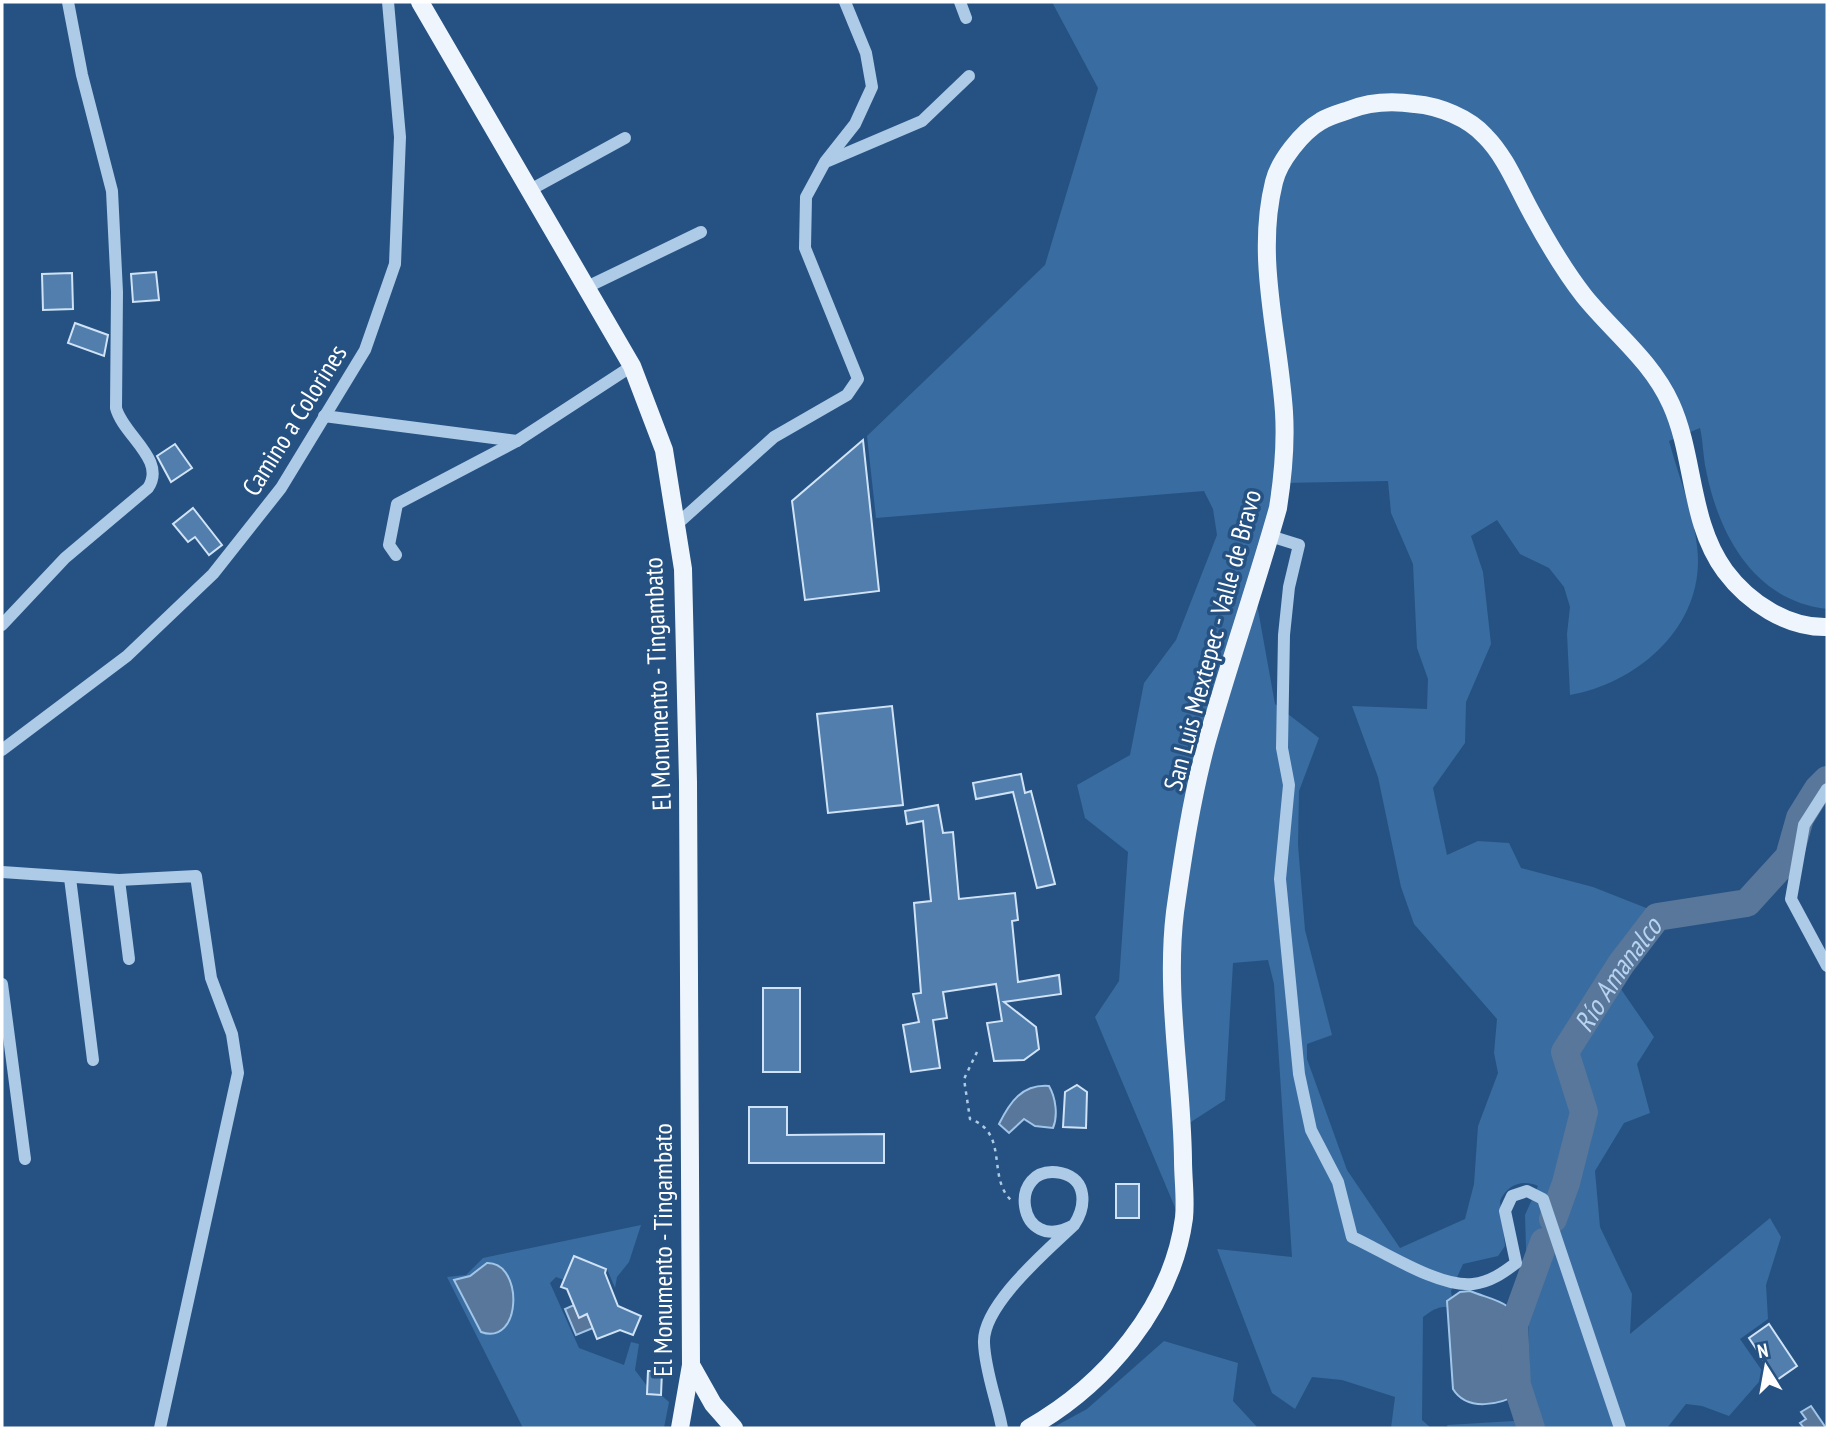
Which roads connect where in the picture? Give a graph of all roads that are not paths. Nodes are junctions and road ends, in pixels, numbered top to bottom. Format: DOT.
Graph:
graph roads {
  1 [pos="68,2"];
  2 [pos="388,2"];
  3 [pos="420,2"];
  4 [pos="847,2"];
  5 [pos="960,2"];
  6 [pos="966,18"];
  7 [pos="969,76"];
  8 [pos="625,138"];
  9 [pos="825,162"];
  10 [pos="530,190"];
  11 [pos="701,232"];
  12 [pos="587,287"];
  13 [pos="632,366"];
  14 [pos="324,416"];
  15 [pos="517,441"];
  16 [pos="676,524"];
  17 [pos="1270,536"];
  18 [pos="396,555"];
  19 [pos="2,625"];
  20 [pos="1827,627"];
  21 [pos="2,750"];
  22 [pos="1827,789"];
  23 [pos="2,872"];
  24 [pos="70,878"];
  25 [pos="119,880"];
  26 [pos="128,958"];
  27 [pos="1827,966"];
  28 [pos="2,984"];
  29 [pos="93,1060"];
  30 [pos="25,1158"];
  31 [pos="1074,1225"];
  32 [pos="691,1365"];
  33 [pos="160,1428"];
  34 [pos="680,1428"];
  35 [pos="734,1428"];
  36 [pos="1002,1428"];
  37 [pos="1030,1428"];
  38 [pos="1620,1428"];
  1 -- 19 [label="street"];
  2 -- 14 [label="street, Camino a Colorines"];
  3 -- 10 [label="main road, El Monumento - Tingambato"];
  4 -- 9 [label="street"];
  5 -- 6 [label="street"];
  7 -- 9 [label="street"];
  8 -- 10 [label="street"];
  9 -- 16 [label="street"];
  10 -- 12 [label="main road, El Monumento - Tingambato"];
  11 -- 12 [label="street"];
  12 -- 13 [label="main road, El Monumento - Tingambato"];
  13 -- 15 [label="street"];
  13 -- 16 [label="main road, El Monumento - Tingambato"];
  14 -- 15 [label="street"];
  14 -- 21 [label="street, Camino a Colorines"];
  15 -- 18 [label="street"];
  16 -- 32 [label="main road, El Monumento - Tingambato"];
  17 -- 20 [label="main road, San Luis Mextepec - Valle de Bravo"];
  17 -- 37 [label="main road, San Luis Mextepec - Valle de Bravo"];
  17 -- 38 [label="street"];
  22 -- 27 [label="street"];
  23 -- 24 [label="street"];
  24 -- 25 [label="street"];
  24 -- 29 [label="street"];
  25 -- 26 [label="street"];
  25 -- 33 [label="street"];
  28 -- 30 [label="street"];
  31 -- 31 [label="street"];
  31 -- 36 [label="street"];
  32 -- 34 [label="main road, El Monumento - Tingambato"];
  32 -- 35 [label="main road"];
}
